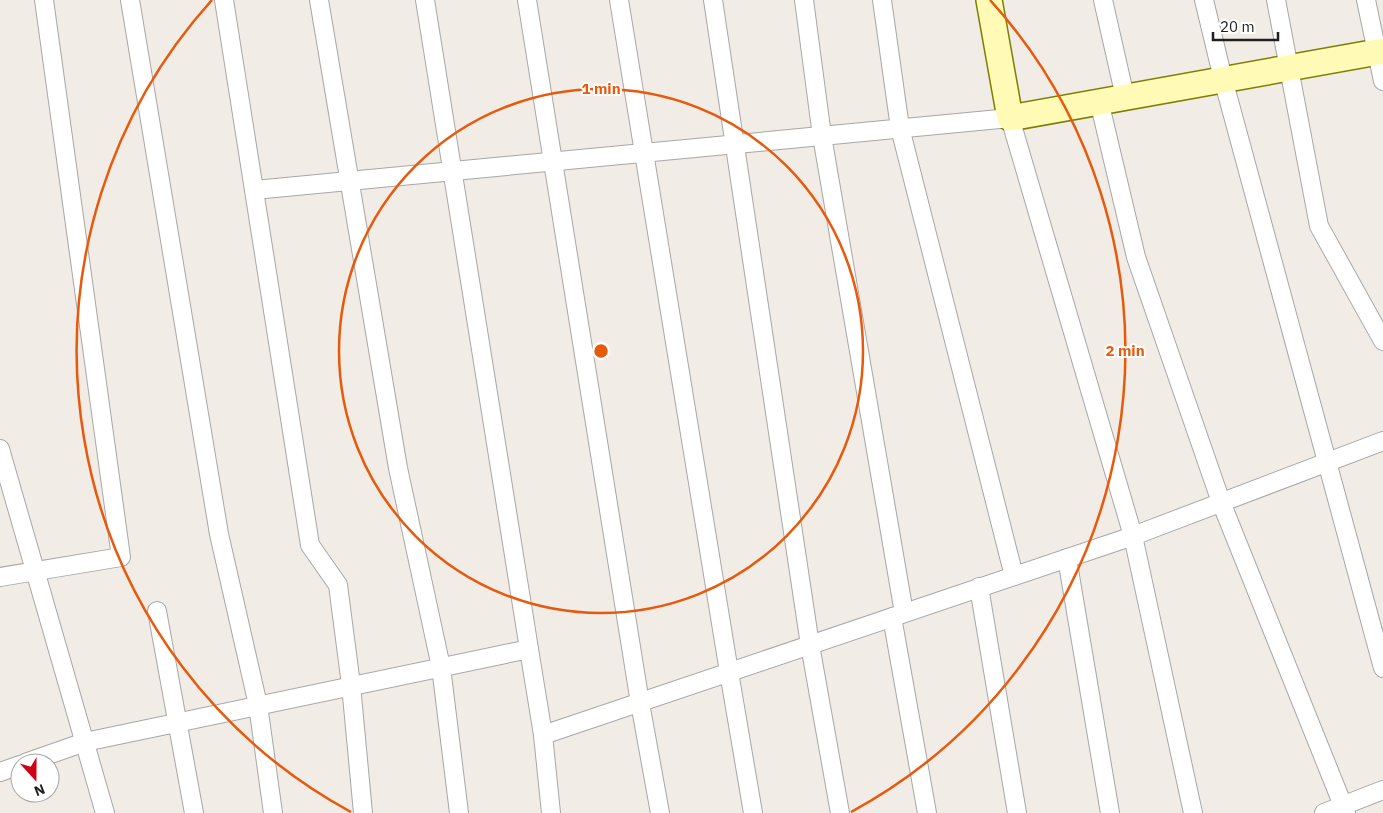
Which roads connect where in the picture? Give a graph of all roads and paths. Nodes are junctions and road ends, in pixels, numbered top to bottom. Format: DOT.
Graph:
graph roads {
  1 [pos="44,0"];
  2 [pos="130,0"];
  3 [pos="224,0"];
  4 [pos="319,0"];
  5 [pos="425,0"];
  6 [pos="527,0"];
  7 [pos="619,0"];
  8 [pos="714,0"];
  9 [pos="804,0"];
  10 [pos="882,0"];
  11 [pos="988,0"];
  12 [pos="1103,0"];
  13 [pos="1204,0"];
  14 [pos="1276,0"];
  15 [pos="1366,0"];
  16 [pos="1379,51"];
  17 [pos="1288,67"];
  18 [pos="1223,79"];
  19 [pos="1383,81"];
  20 [pos="1125,97"];
  21 [pos="1099,102"];
  22 [pos="1010,118"];
  23 [pos="900,128"];
  24 [pos="822,136"];
  25 [pos="735,144"];
  26 [pos="644,152"];
  27 [pos="553,161"];
  28 [pos="452,171"];
  29 [pos="350,181"];
  30 [pos="254,190"];
  31 [pos="1383,342"];
  32 [pos="1383,441"];
  33 [pos="0,449"];
  34 [pos="1326,462"];
  35 [pos="1221,502"];
  36 [pos="1133,536"];
  37 [pos="1067,558"];
  38 [pos="35,570"];
  39 [pos="1014,576"];
  40 [pos="0,577"];
  41 [pos="979,588"];
  42 [pos="157,611"];
  43 [pos="898,615"];
  44 [pos="810,645"];
  45 [pos="530,649"];
  46 [pos="441,667"];
  47 [pos="1383,668"];
  48 [pos="729,672"];
  49 [pos="351,685"];
  50 [pos="640,703"];
  51 [pos="258,705"];
  52 [pos="177,722"];
  53 [pos="543,735"];
  54 [pos="85,742"];
  55 [pos="54,753"];
  56 [pos="1383,790"];
  57 [pos="1345,810"];
  58 [pos="105,813"];
  59 [pos="194,813"];
  60 [pos="273,813"];
  61 [pos="363,813"];
  62 [pos="459,813"];
  63 [pos="551,813"];
  64 [pos="660,813"];
  65 [pos="753,813"];
  66 [pos="840,813"];
  67 [pos="927,813"];
  68 [pos="1017,813"];
  69 [pos="1110,813"];
  70 [pos="1192,813"];
  71 [pos="1324,813"];
  1 -- 38 [label="street"];
  2 -- 51 [label="street"];
  3 -- 30 [label="street"];
  4 -- 29 [label="street"];
  5 -- 28 [label="street"];
  6 -- 27 [label="street"];
  7 -- 26 [label="street"];
  8 -- 25 [label="street"];
  9 -- 24 [label="street"];
  10 -- 23 [label="street"];
  11 -- 22 [label="street"];
  12 -- 20 [label="street"];
  13 -- 18 [label="street"];
  14 -- 17 [label="street"];
  15 -- 16 [label="street"];
  16 -- 17 [label="street"];
  16 -- 19 [label="street"];
  17 -- 18 [label="street"];
  17 -- 31 [label="street"];
  18 -- 20 [label="street"];
  18 -- 34 [label="street"];
  20 -- 21 [label="street"];
  21 -- 22 [label="street"];
  21 -- 35 [label="street"];
  22 -- 23 [label="street"];
  22 -- 36 [label="street"];
  23 -- 24 [label="street"];
  23 -- 39 [label="street"];
  24 -- 25 [label="street"];
  24 -- 43 [label="street"];
  25 -- 26 [label="street"];
  25 -- 44 [label="street"];
  26 -- 27 [label="street"];
  26 -- 48 [label="street"];
  27 -- 28 [label="street"];
  27 -- 50 [label="street"];
  28 -- 29 [label="street"];
  28 -- 45 [label="street"];
  29 -- 30 [label="street"];
  29 -- 46 [label="street"];
  30 -- 49 [label="street"];
  32 -- 34 [label="street"];
  33 -- 38 [label="street"];
  34 -- 35 [label="street"];
  34 -- 47 [label="street"];
  35 -- 36 [label="street"];
  35 -- 57 [label="street"];
  36 -- 37 [label="street"];
  36 -- 70 [label="street"];
  37 -- 39 [label="street"];
  37 -- 69 [label="street"];
  38 -- 40 [label="street"];
  38 -- 54 [label="street"];
  39 -- 41 [label="street"];
  41 -- 43 [label="street"];
  41 -- 68 [label="street"];
  42 -- 52 [label="street"];
  43 -- 44 [label="street"];
  43 -- 67 [label="street"];
  44 -- 48 [label="street"];
  44 -- 66 [label="street"];
  45 -- 46 [label="street"];
  45 -- 53 [label="street"];
  46 -- 49 [label="street"];
  46 -- 62 [label="street"];
  48 -- 50 [label="street"];
  48 -- 65 [label="street"];
  49 -- 51 [label="street"];
  49 -- 61 [label="street"];
  50 -- 53 [label="street"];
  50 -- 64 [label="street"];
  51 -- 52 [label="street"];
  51 -- 60 [label="street"];
  52 -- 54 [label="street"];
  52 -- 59 [label="street"];
  53 -- 63 [label="street"];
  54 -- 55 [label="street"];
  54 -- 58 [label="street"];
  56 -- 57 [label="street"];
  57 -- 71 [label="street"];
}
